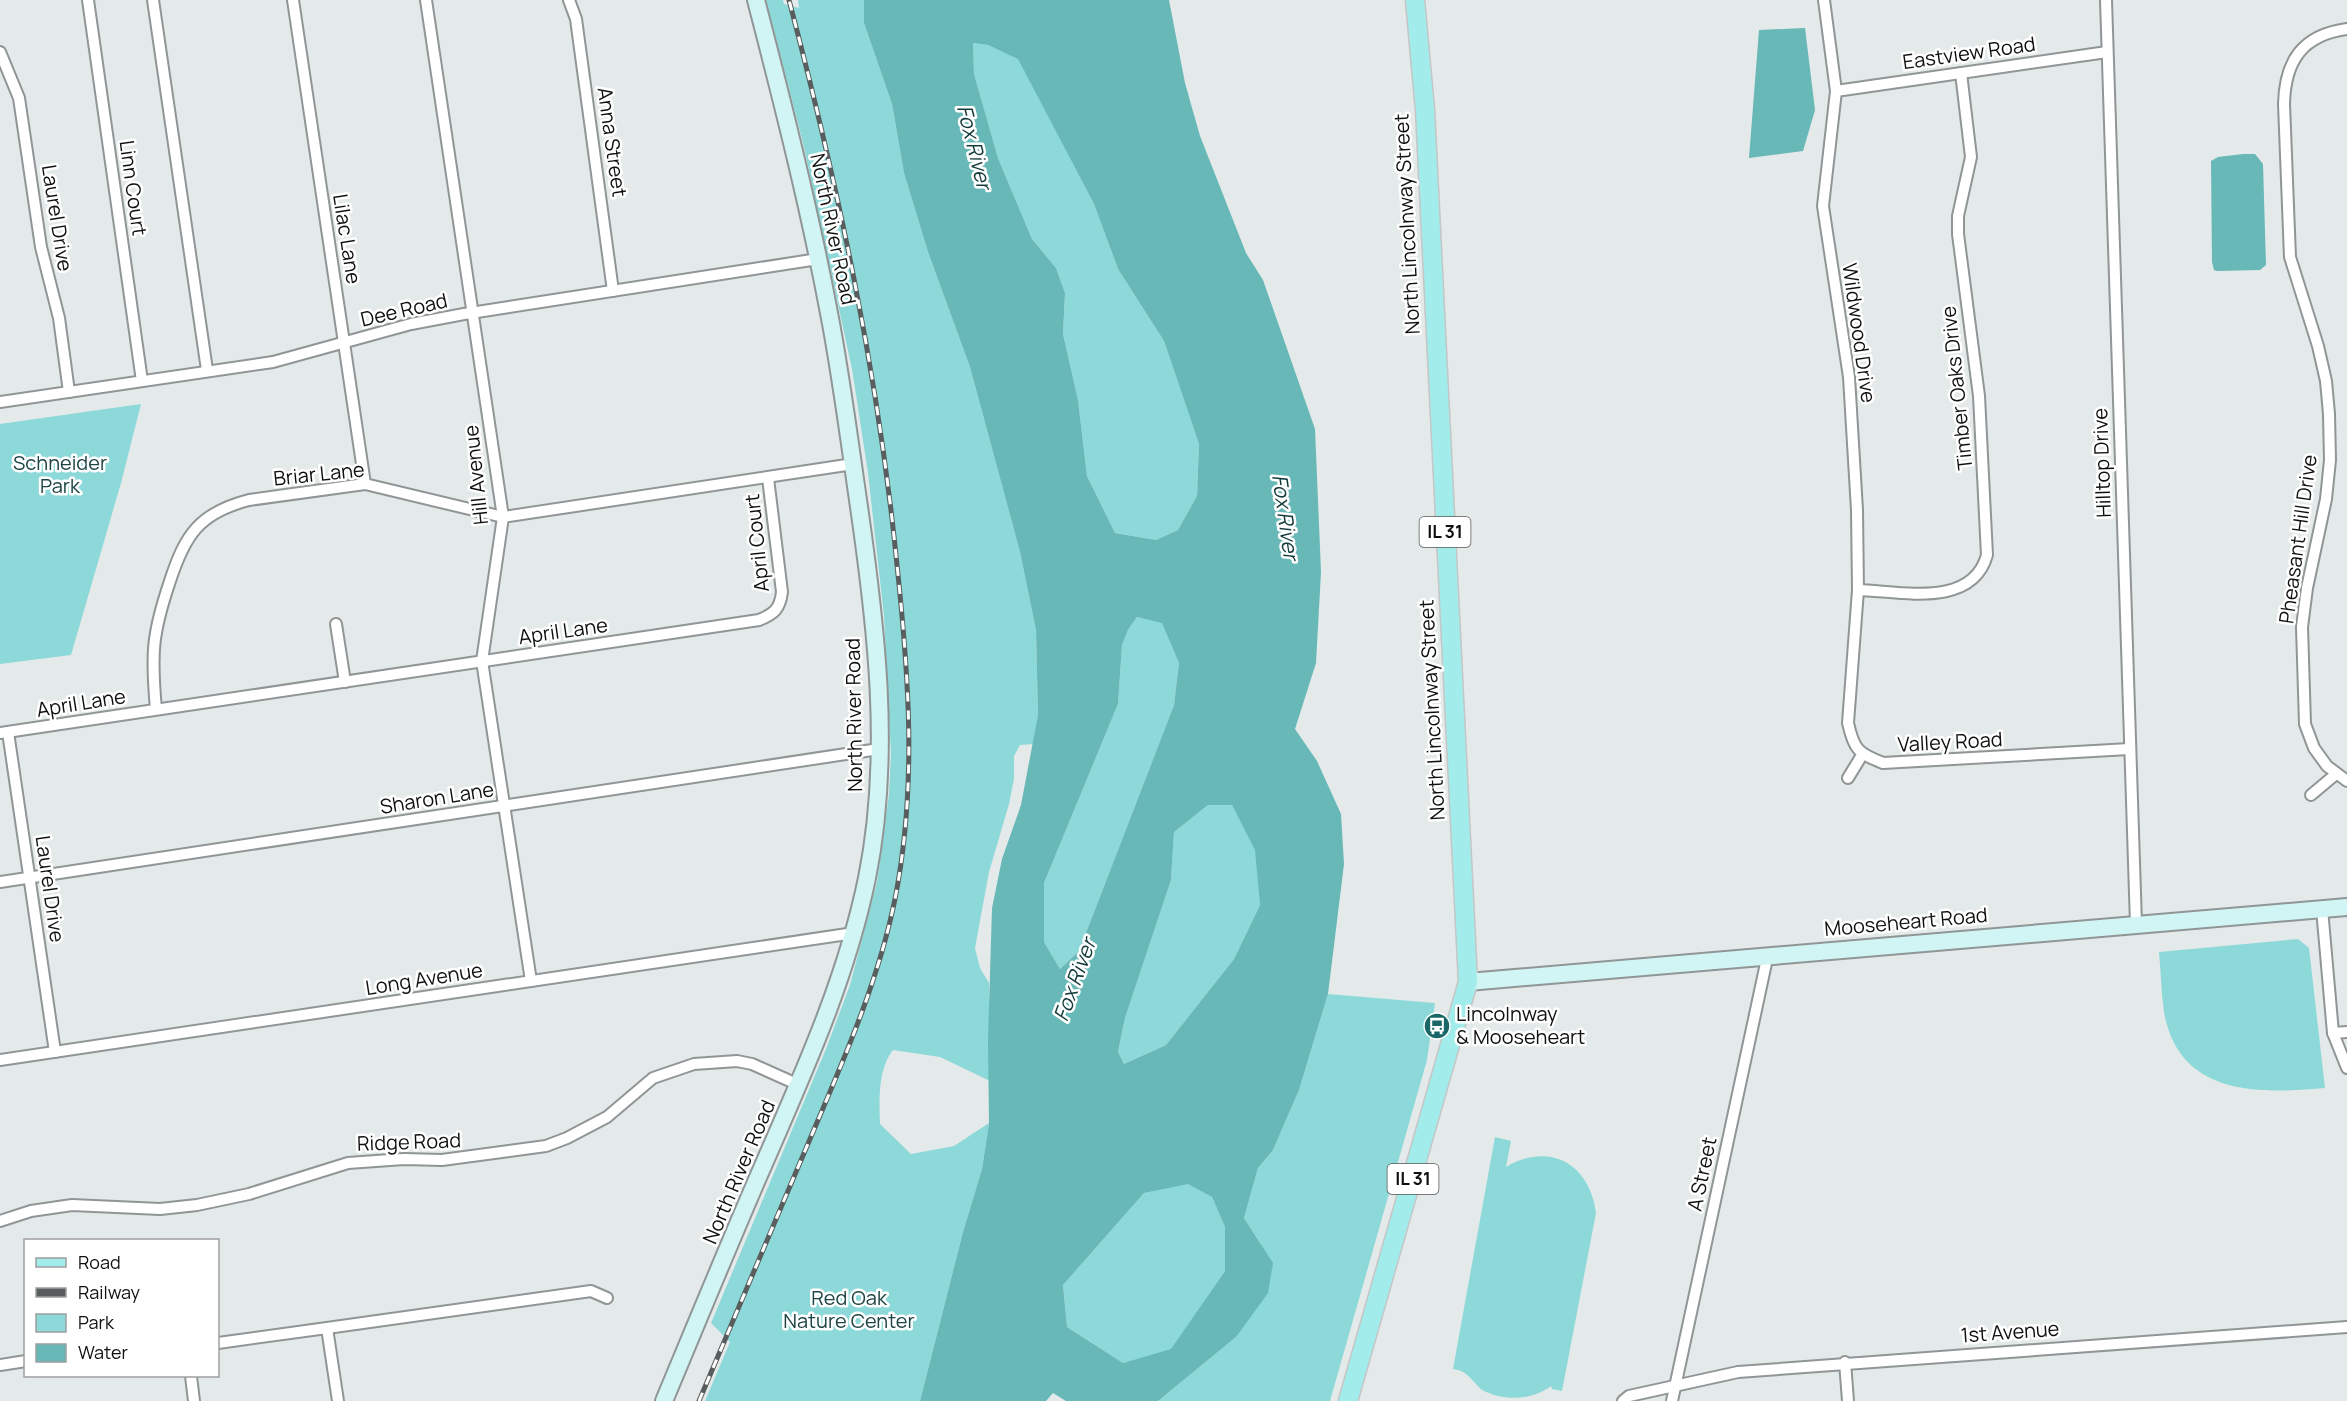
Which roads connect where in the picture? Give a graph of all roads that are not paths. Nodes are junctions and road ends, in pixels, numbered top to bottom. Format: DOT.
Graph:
graph roads {
  1 [pos="88,0"];
  2 [pos="153,0"];
  3 [pos="293,0"];
  4 [pos="426,0"];
  5 [pos="569,0"];
  6 [pos="756,0"];
  7 [pos="1415,0"];
  8 [pos="1824,0"];
  9 [pos="2106,0"];
  10 [pos="2347,28"];
  11 [pos="0,52"];
  12 [pos="2107,52"];
  13 [pos="1961,73"];
  14 [pos="1836,91"];
  15 [pos="818,260"];
  16 [pos="613,291"];
  17 [pos="473,313"];
  18 [pos="344,343"];
  19 [pos="207,370"];
  20 [pos="142,381"];
  21 [pos="69,392"];
  22 [pos="0,402"];
  23 [pos="853,464"];
  24 [pos="768,478"];
  25 [pos="365,484"];
  26 [pos="503,517"];
  27 [pos="1858,590"];
  28 [pos="780,605"];
  29 [pos="336,624"];
  30 [pos="482,661"];
  31 [pos="345,682"];
  32 [pos="156,709"];
  33 [pos="4,733"];
  34 [pos="879,749"];
  35 [pos="2129,749"];
  36 [pos="1862,755"];
  37 [pos="2336,774"];
  38 [pos="1848,778"];
  39 [pos="2347,781"];
  40 [pos="2311,795"];
  41 [pos="505,806"];
  42 [pos="31,877"];
  43 [pos="0,882"];
  44 [pos="2347,907"];
  45 [pos="2322,909"];
  46 [pos="2136,924"];
  47 [pos="854,933"];
  48 [pos="1768,954"];
  49 [pos="531,981"];
  50 [pos="1468,982"];
  51 [pos="2347,1032"];
  52 [pos="2333,1033"];
  53 [pos="54,1052"];
  54 [pos="0,1060"];
  55 [pos="2347,1068"];
  56 [pos="799,1085"];
  57 [pos="0,1221"];
  58 [pos="607,1299"];
  59 [pos="2347,1327"];
  60 [pos="327,1328"];
  61 [pos="219,1343"];
  62 [pos="24,1361"];
  63 [pos="1845,1362"];
  64 [pos="0,1365"];
  65 [pos="190,1377"];
  66 [pos="1677,1386"];
  67 [pos="194,1401"];
  68 [pos="338,1401"];
  69 [pos="664,1401"];
  70 [pos="1348,1401"];
  71 [pos="1623,1401"];
  72 [pos="1672,1401"];
  73 [pos="1848,1401"];
  1 -- 20 [label="street, Linn Court"];
  2 -- 19 [label="street"];
  3 -- 18 [label="street, Lilac Lane"];
  4 -- 17 [label="street, Hill Avenue"];
  5 -- 16 [label="street, Anna Street"];
  6 -- 15 [label="main road, North River Road"];
  7 -- 50 [label="main road, North Lincolnway Street / IL 31"];
  8 -- 14 [label="street, Wildwood Drive"];
  9 -- 12 [label="street, Hilltop Drive"];
  10 -- 37 [label="street, Pheasant Hill Drive"];
  11 -- 21 [label="street, Laurel Drive"];
  12 -- 13 [label="street, Eastview Road"];
  12 -- 35 [label="street, Hilltop Drive"];
  13 -- 14 [label="street, Eastview Road"];
  13 -- 27 [label="street, Timber Oaks Drive"];
  14 -- 27 [label="street, Wildwood Drive"];
  15 -- 16 [label="street, Dee Road"];
  15 -- 23 [label="main road, North River Road"];
  16 -- 17 [label="street, Dee Road"];
  17 -- 18 [label="street, Dee Road"];
  17 -- 26 [label="street, Hill Avenue"];
  18 -- 19 [label="street, Dee Road"];
  18 -- 25 [label="street, Lilac Lane"];
  19 -- 20 [label="street, Dee Road"];
  20 -- 21 [label="street, Dee Road"];
  21 -- 22 [label="street, Dee Road"];
  23 -- 24 [label="street, Briar Lane"];
  23 -- 34 [label="main road, North River Road"];
  24 -- 26 [label="street, Briar Lane"];
  24 -- 28 [label="street, April Court"];
  25 -- 26 [label="street, Briar Lane"];
  25 -- 32 [label="street, Briar Lane"];
  26 -- 30 [label="street, Hill Avenue"];
  27 -- 36 [label="street, Wildwood Drive"];
  28 -- 30 [label="street, April Lane"];
  29 -- 31 [label="street"];
  30 -- 31 [label="street, April Lane"];
  30 -- 41 [label="street, Hill Avenue"];
  31 -- 32 [label="street, April Lane"];
  32 -- 33 [label="street, April Lane"];
  33 -- 42 [label="street, Laurel Drive"];
  34 -- 41 [label="street, Sharon Lane"];
  34 -- 47 [label="main road, North River Road"];
  35 -- 36 [label="street, Valley Road"];
  35 -- 46 [label="street, Hilltop Drive"];
  36 -- 38 [label="street"];
  37 -- 39 [label="street, Pheasant Hill Drive"];
  37 -- 40 [label="street"];
  41 -- 42 [label="street, Sharon Lane"];
  41 -- 49 [label="street, Hill Avenue"];
  42 -- 43 [label="street, Sharon Lane"];
  42 -- 53 [label="street, Laurel Drive"];
  44 -- 45 [label="main road, Mooseheart Road"];
  45 -- 46 [label="main road, Mooseheart Road"];
  45 -- 52 [label="street"];
  46 -- 48 [label="main road, Mooseheart Road"];
  47 -- 49 [label="street, Long Avenue"];
  47 -- 56 [label="main road, North River Road"];
  48 -- 50 [label="main road, Mooseheart Road"];
  48 -- 66 [label="street, A Street"];
  49 -- 53 [label="street, Long Avenue"];
  50 -- 70 [label="main road, North Lincolnway Street / IL 31"];
  51 -- 52 [label="street"];
  52 -- 55 [label="street"];
  53 -- 54 [label="street, Long Avenue"];
  56 -- 57 [label="street, Ridge Road"];
  56 -- 69 [label="main road, North River Road"];
  58 -- 60 [label="street"];
  59 -- 63 [label="street, 1st Avenue"];
  60 -- 61 [label="street"];
  60 -- 68 [label="street"];
  62 -- 64 [label="street"];
  63 -- 66 [label="street, 1st Avenue"];
  63 -- 73 [label="street"];
  65 -- 67 [label="street"];
  66 -- 71 [label="street, 1st Avenue"];
  66 -- 72 [label="street, A Street"];
}
